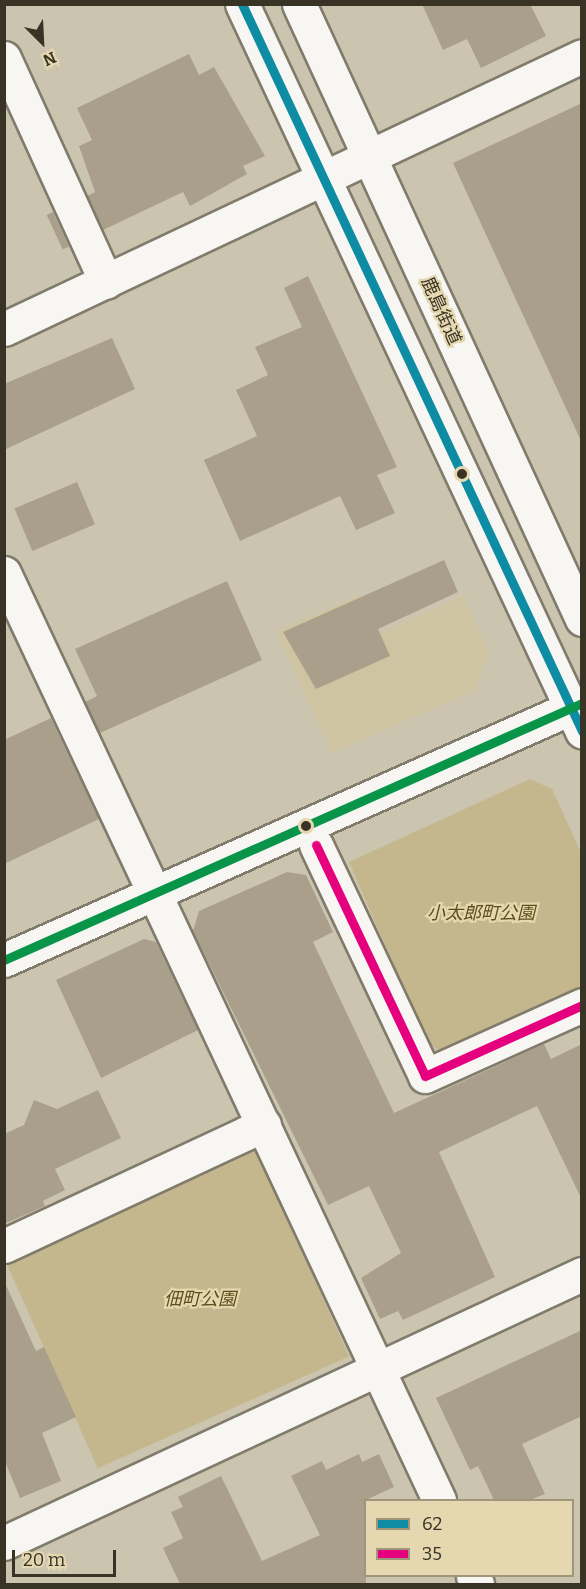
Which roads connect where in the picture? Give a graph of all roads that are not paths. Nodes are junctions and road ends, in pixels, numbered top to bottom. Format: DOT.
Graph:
graph roads {
  1 [pos="242,4"];
  2 [pos="299,4"];
  3 [pos="582,56"];
  4 [pos="4,58"];
  5 [pos="371,156"];
  6 [pos="323,178"];
  7 [pos="105,282"];
  8 [pos="4,329"];
  9 [pos="4,573"];
  10 [pos="582,619"];
  11 [pos="16,630"];
  12 [pos="578,714"];
  13 [pos="316,845"];
  14 [pos="155,893"];
  15 [pos="4,960"];
  16 [pos="582,1005"];
  17 [pos="264,1125"];
  18 [pos="4,1246"];
  19 [pos="582,1274"];
  20 [pos="380,1370"];
  21 [pos="439,1499"];
  22 [pos="4,1543"];
  1 -- 6 [label="street"];
  2 -- 5 [label="street, 鹿島街道"];
  3 -- 5 [label="street"];
  4 -- 7 [label="street"];
  5 -- 6 [label="street"];
  5 -- 10 [label="street, 鹿島街道"];
  6 -- 7 [label="street"];
  6 -- 12 [label="street"];
  7 -- 8 [label="street"];
  9 -- 11 [label="street"];
  11 -- 14 [label="street"];
  12 -- 14 [label="street"];
  13 -- 16 [label="street"];
  14 -- 15 [label="street"];
  14 -- 17 [label="street"];
  17 -- 18 [label="street"];
  17 -- 20 [label="street"];
  19 -- 20 [label="street"];
  20 -- 21 [label="street"];
  20 -- 22 [label="street"];
}
